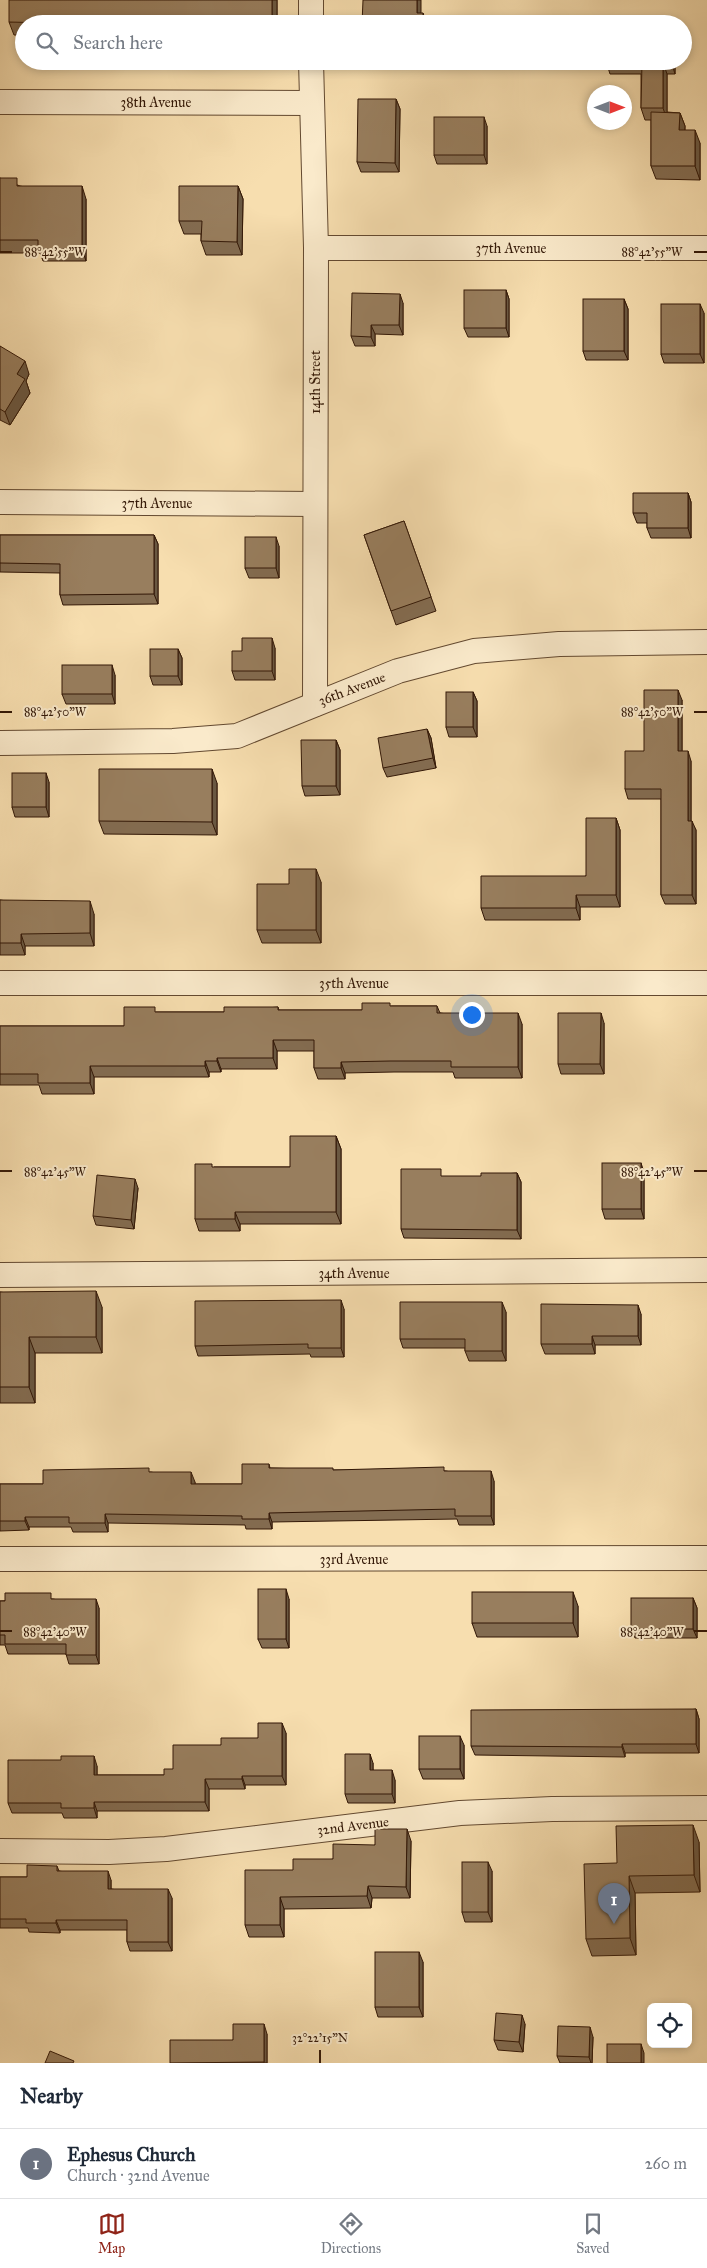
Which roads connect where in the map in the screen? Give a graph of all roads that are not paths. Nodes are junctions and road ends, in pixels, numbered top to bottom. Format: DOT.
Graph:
graph roads {
  1 [pos="311,0"];
  2 [pos="311,15"];
  3 [pos="311,70"];
  4 [pos="0,102"];
  5 [pos="311,103"];
  6 [pos="316,248"];
  7 [pos="707,248"];
  8 [pos="0,502"];
  9 [pos="314,504"];
  10 [pos="707,642"];
  11 [pos="314,704"];
  12 [pos="0,743"];
  13 [pos="707,983"];
  14 [pos="0,984"];
  15 [pos="707,1270"];
  16 [pos="0,1275"];
  17 [pos="707,1558"];
  18 [pos="0,1559"];
  19 [pos="707,1808"];
  20 [pos="0,1851"];
  1 -- 2 [label="street"];
  3 -- 5 [label="street, 14th Street"];
  4 -- 5 [label="street, 38th Avenue"];
  5 -- 6 [label="street, 14th Street"];
  6 -- 7 [label="street, 37th Avenue"];
  6 -- 9 [label="street, 14th Street"];
  8 -- 9 [label="street, 37th Avenue"];
  9 -- 11 [label="street, 14th Street"];
  10 -- 11 [label="street, 36th Avenue"];
  11 -- 12 [label="street, 36th Avenue"];
  13 -- 14 [label="street, 35th Avenue"];
  15 -- 16 [label="street, 34th Avenue"];
  17 -- 18 [label="street, 33rd Avenue"];
  19 -- 20 [label="street, 32nd Avenue"];
}
